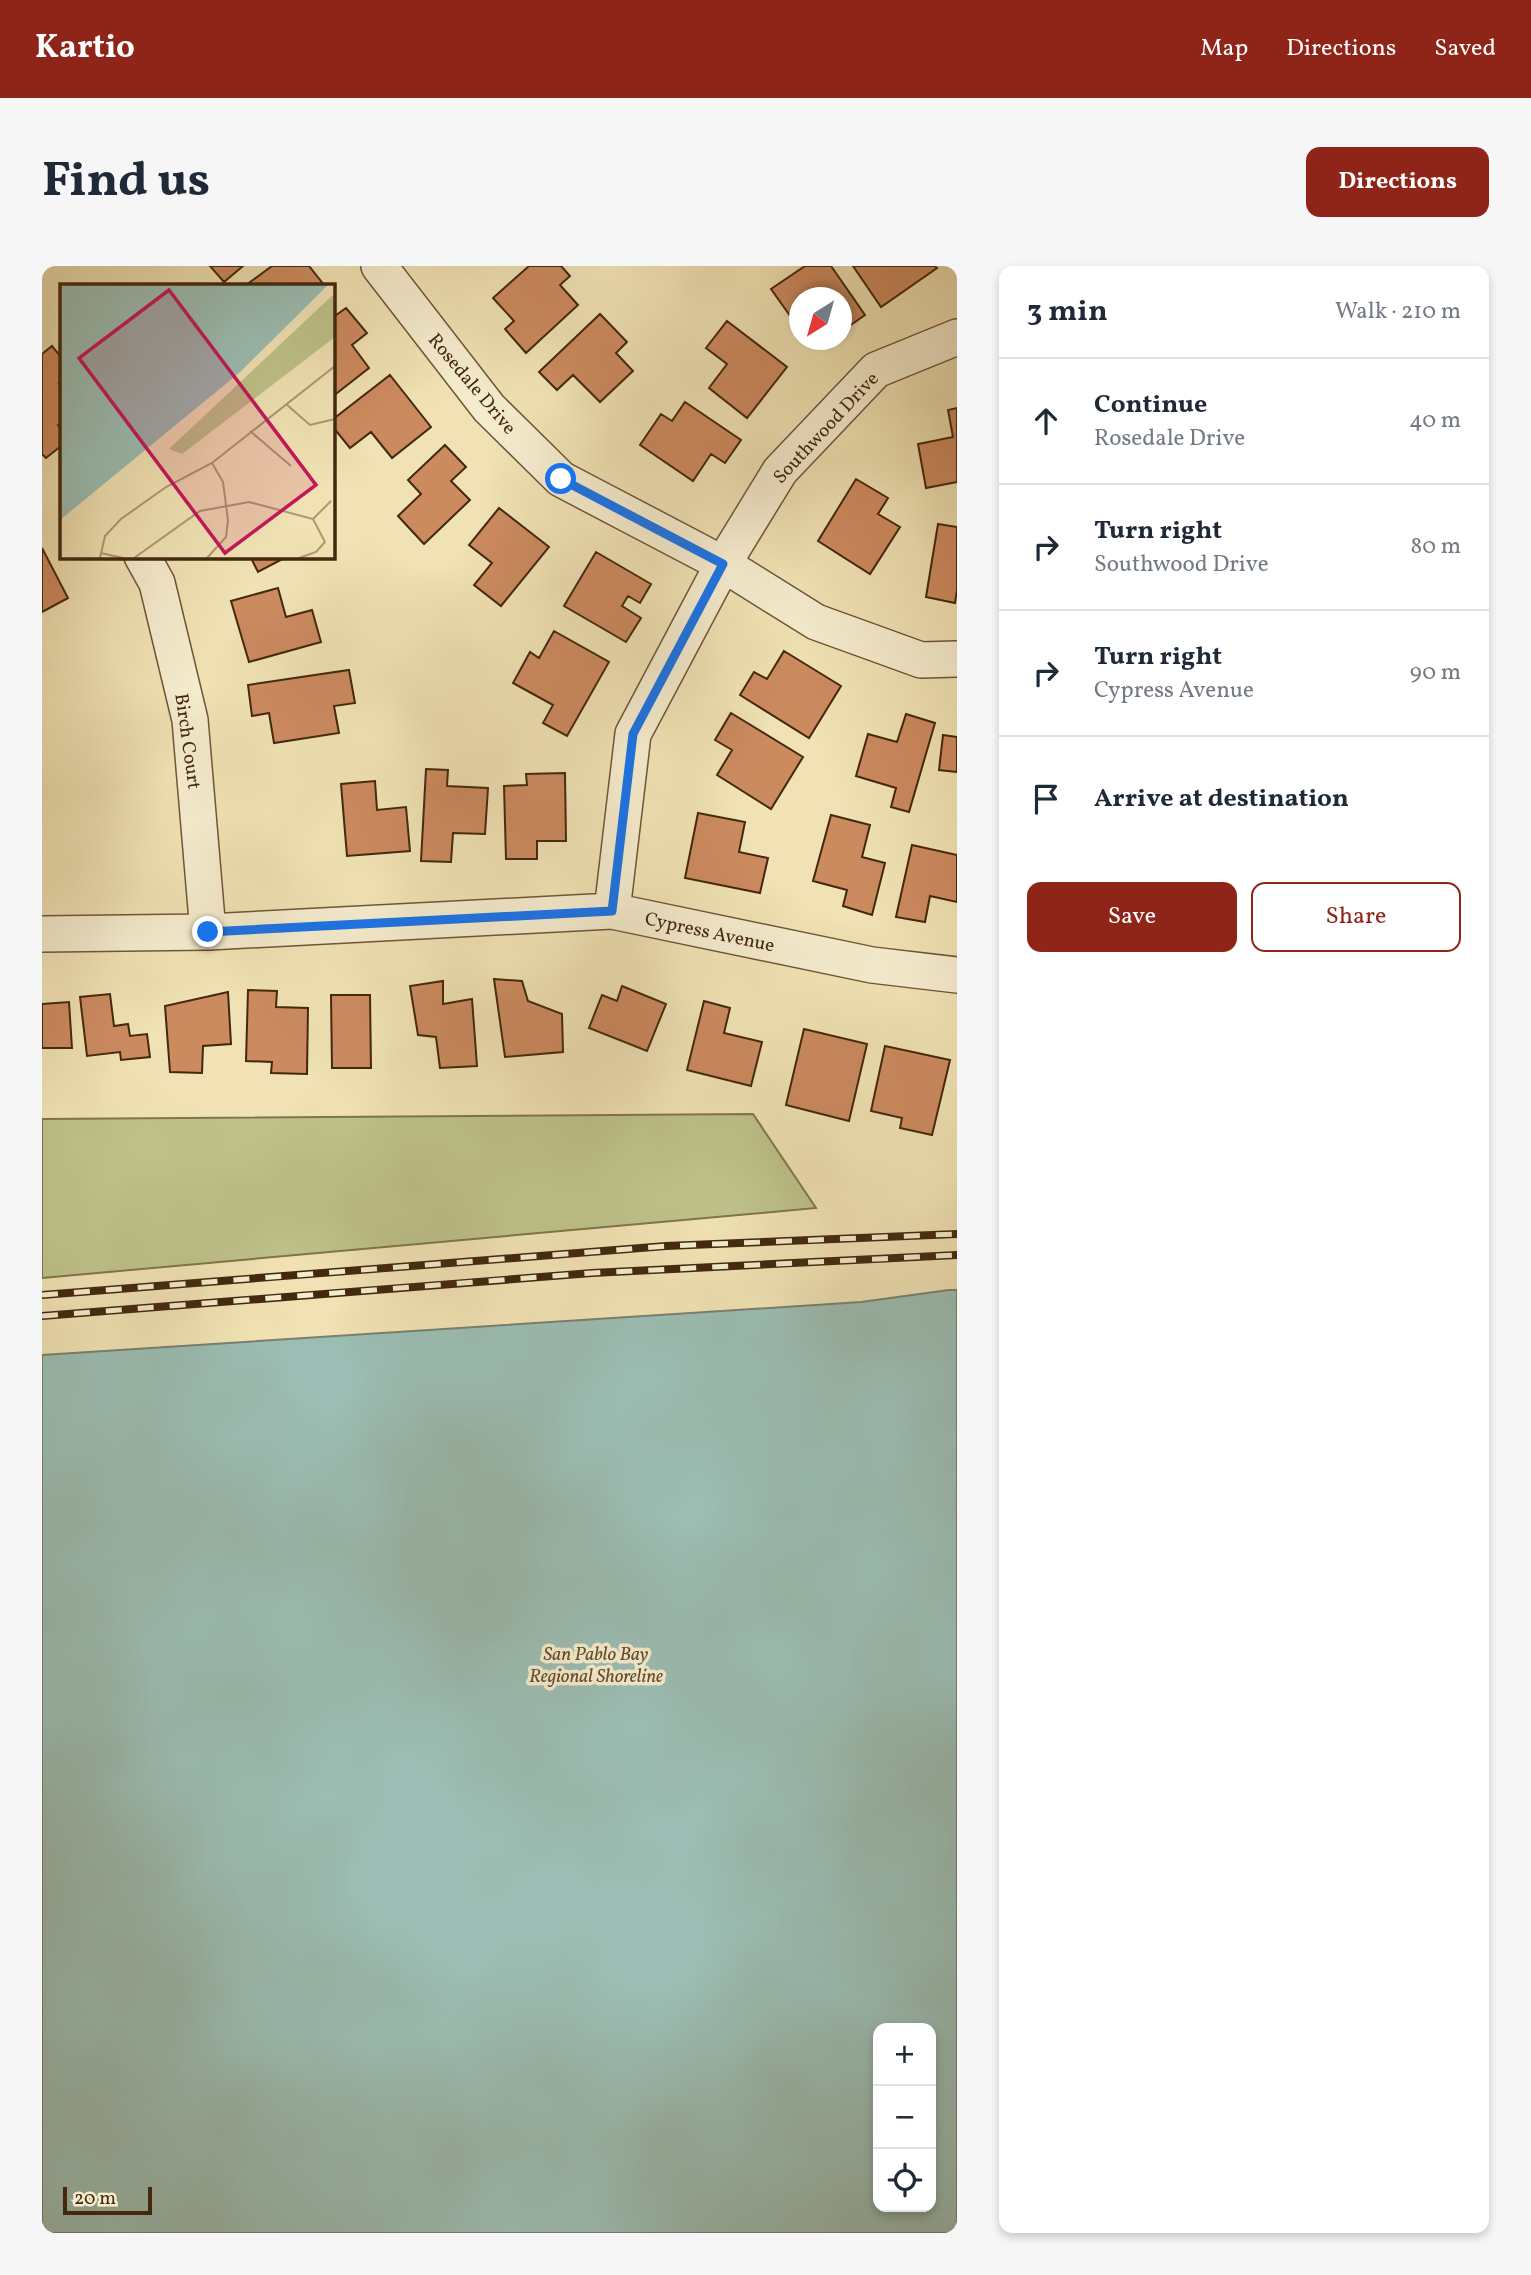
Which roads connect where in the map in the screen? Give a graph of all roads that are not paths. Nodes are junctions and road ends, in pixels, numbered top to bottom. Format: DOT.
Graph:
graph roads {
  1 [pos="379,266"];
  2 [pos="957,337"];
  3 [pos="143,558"];
  4 [pos="723,564"];
  5 [pos="957,659"];
  6 [pos="612,911"];
  7 [pos="208,932"];
  8 [pos="42,933"];
  9 [pos="957,975"];
  1 -- 4 [label="street, Rosedale Drive"];
  2 -- 4 [label="street, Southwood Drive"];
  3 -- 7 [label="street, Birch Court"];
  4 -- 5 [label="street, Rosedale Drive"];
  4 -- 6 [label="street, Southwood Drive"];
  6 -- 7 [label="street, Cypress Avenue"];
  6 -- 9 [label="street, Cypress Avenue"];
  7 -- 8 [label="street, Cypress Avenue"];
}
